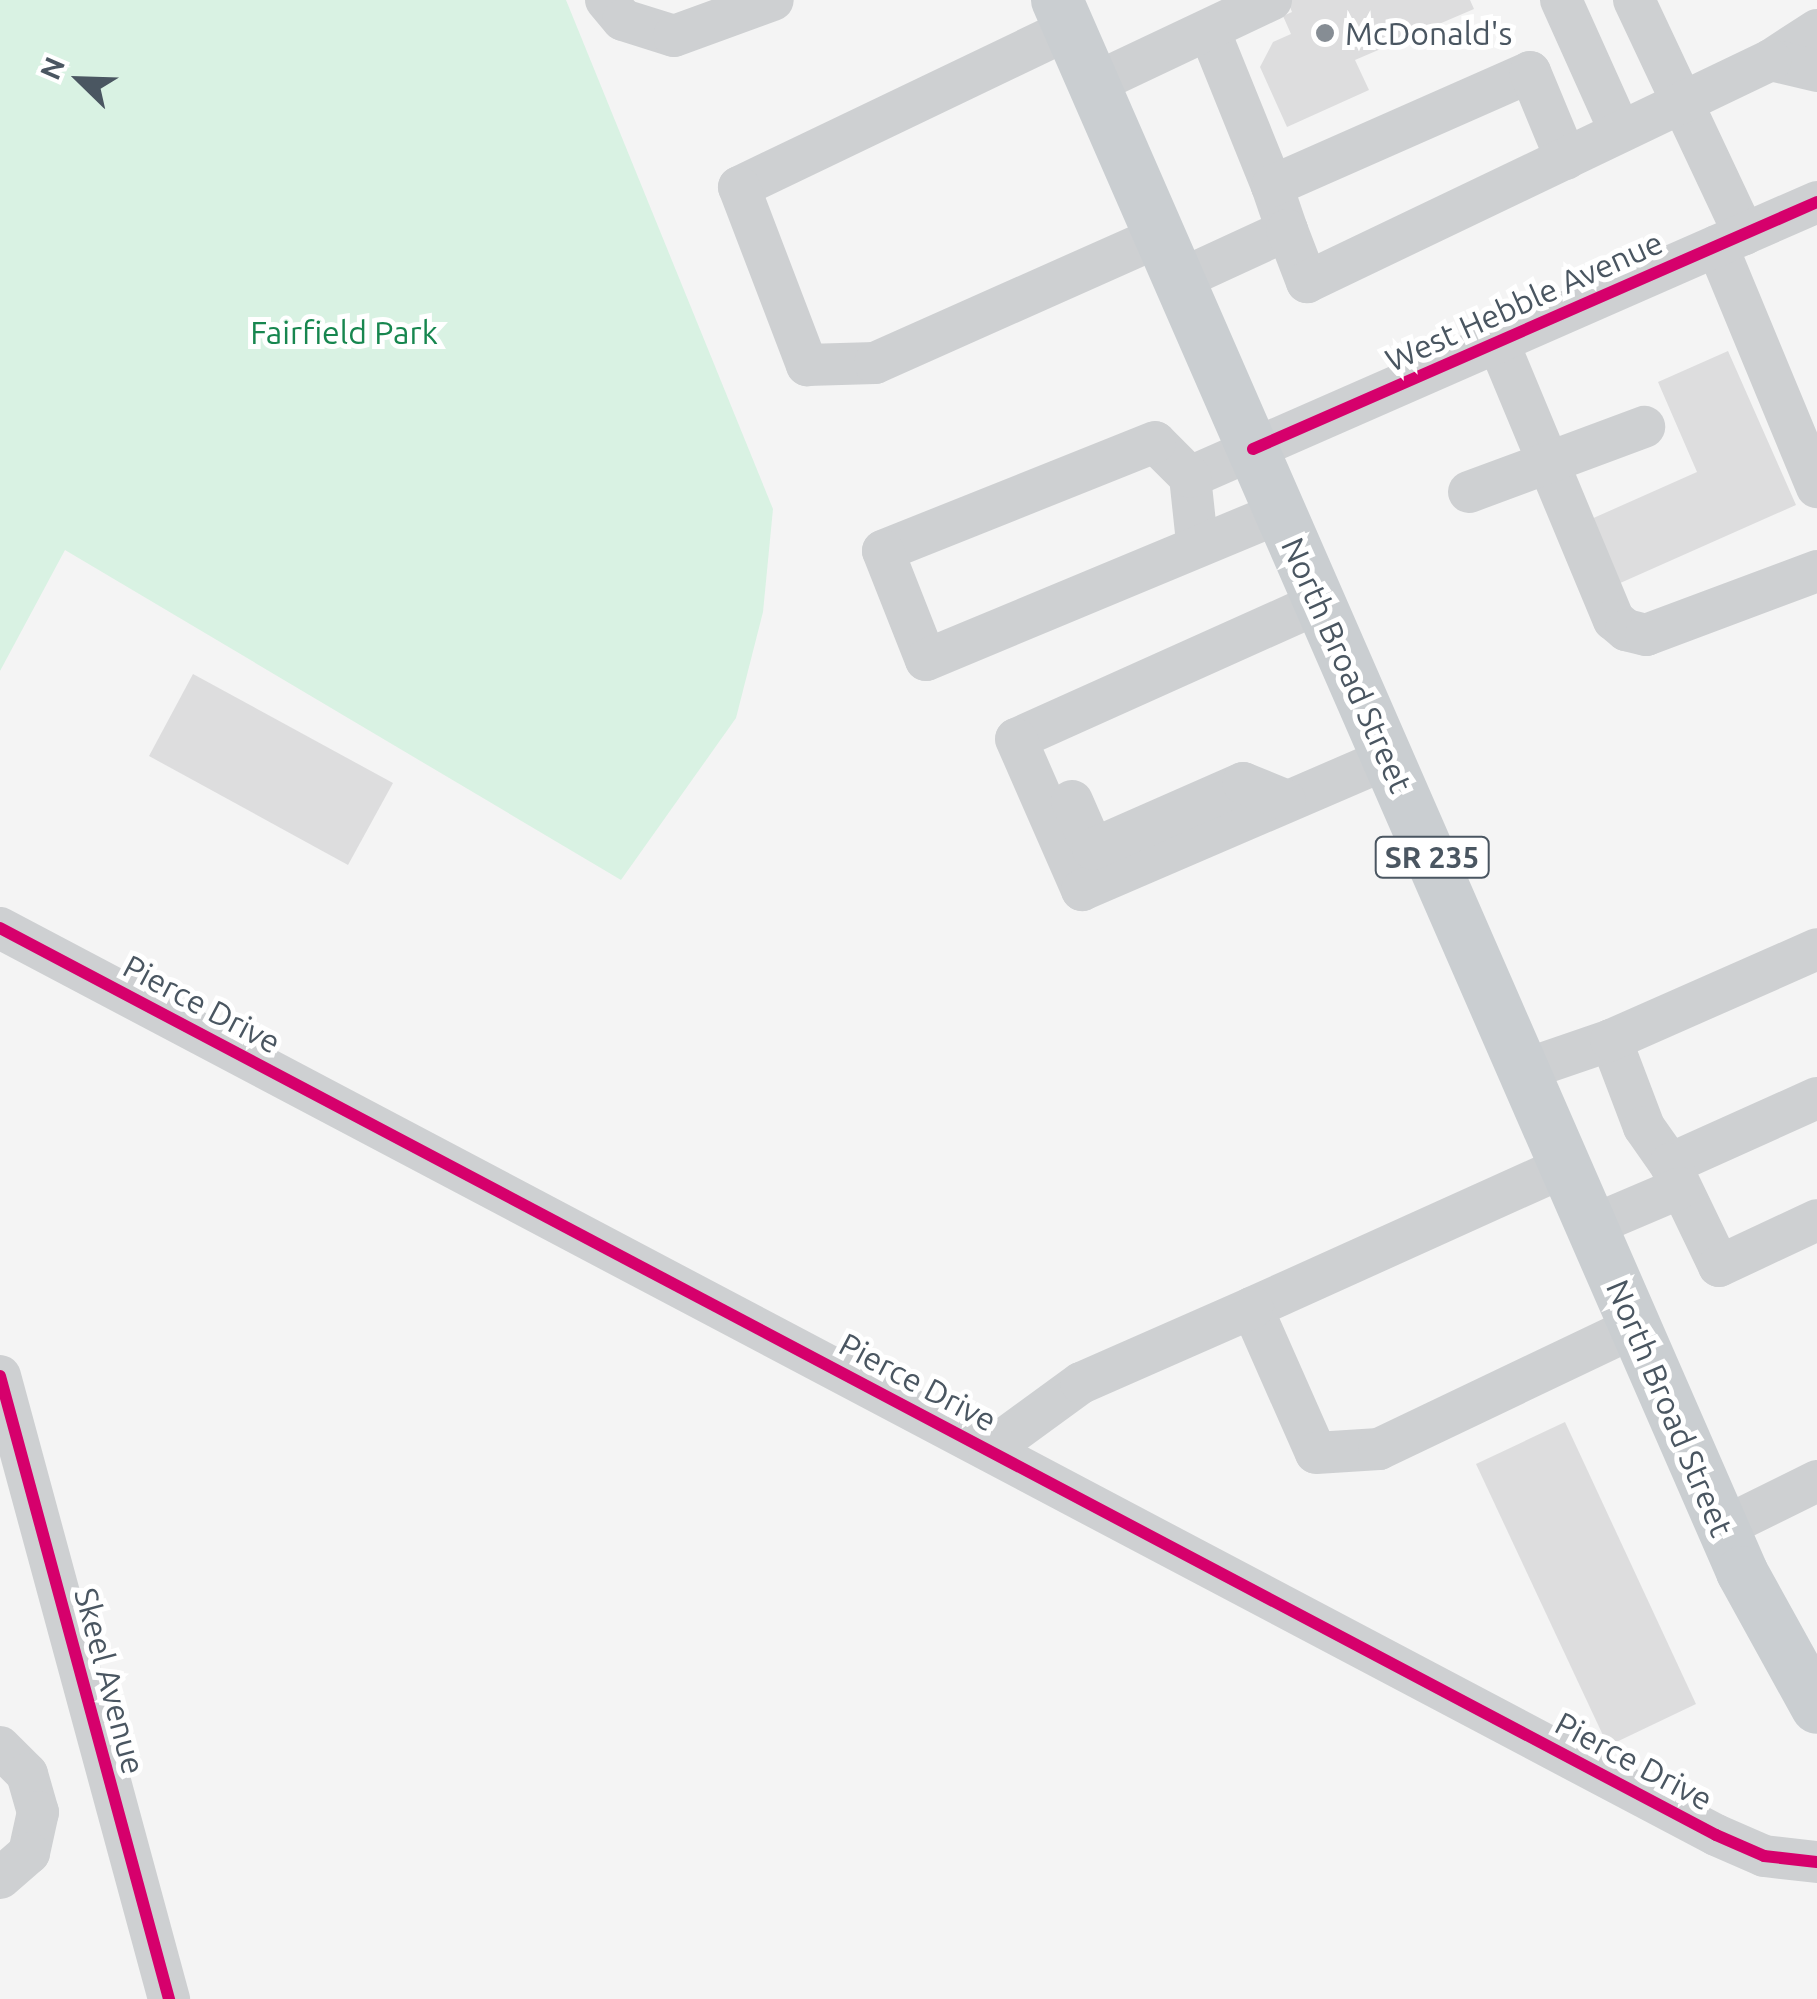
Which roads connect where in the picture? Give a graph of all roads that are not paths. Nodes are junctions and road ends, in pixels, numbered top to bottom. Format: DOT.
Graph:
graph roads {
  1 [pos="606,0"];
  2 [pos="773,0"];
  3 [pos="1271,0"];
  4 [pos="1560,0"];
  5 [pos="1634,0"];
  6 [pos="1063,14"];
  7 [pos="1209,30"];
  8 [pos="1817,30"];
  9 [pos="1771,60"];
  10 [pos="1817,71"];
  11 [pos="1093,84"];
  12 [pos="1684,101"];
  13 [pos="1620,132"];
  14 [pos="1566,159"];
  15 [pos="1272,186"];
  16 [pos="1817,202"];
  17 [pos="1287,230"];
  18 [pos="1731,240"];
  19 [pos="1169,258"];
  20 [pos="1498,342"];
  21 [pos="1644,427"];
  22 [pos="1252,449"];
  23 [pos="1547,464"];
  24 [pos="1190,478"];
  25 [pos="1817,487"];
  26 [pos="1470,492"];
  27 [pos="1280,513"];
  28 [pos="1197,542"];
  29 [pos="1817,571"];
  30 [pos="1322,602"];
  31 [pos="1389,758"];
  32 [pos="0,928"];
  33 [pos="1817,950"];
  34 [pos="1611,1040"];
  35 [pos="1524,1070"];
  36 [pos="1817,1098"];
  37 [pos="1566,1166"];
  38 [pos="1675,1176"];
  39 [pos="1817,1220"];
  40 [pos="1591,1226"];
  41 [pos="1252,1308"];
  42 [pos="1635,1327"];
  43 [pos="0,1376"];
  44 [pos="989,1450"];
  45 [pos="1817,1481"];
  46 [pos="1722,1528"];
  47 [pos="1816,1705"];
  48 [pos="0,1747"];
  49 [pos="1817,1862"];
  50 [pos="0,1878"];
  51 [pos="168,1999"];
  1 -- 2 [label="street"];
  3 -- 7 [label="street"];
  4 -- 13 [label="street"];
  5 -- 12 [label="street"];
  6 -- 11 [label="main road, North Broad Street / SR 235"];
  6 -- 19 [label="street"];
  7 -- 11 [label="street"];
  7 -- 15 [label="street"];
  8 -- 9 [label="street"];
  9 -- 10 [label="street"];
  9 -- 12 [label="street"];
  11 -- 19 [label="main road, North Broad Street / SR 235"];
  12 -- 13 [label="street"];
  12 -- 18 [label="street"];
  13 -- 14 [label="street"];
  14 -- 15 [label="street"];
  14 -- 17 [label="street"];
  15 -- 17 [label="street"];
  16 -- 18 [label="street, West Hebble Avenue"];
  17 -- 19 [label="street"];
  18 -- 20 [label="street, West Hebble Avenue"];
  18 -- 25 [label="street"];
  19 -- 22 [label="main road, North Broad Street / SR 235"];
  20 -- 22 [label="street, West Hebble Avenue"];
  20 -- 23 [label="street"];
  21 -- 23 [label="street"];
  22 -- 24 [label="street, West Hebble Avenue"];
  22 -- 27 [label="main road, North Broad Street / SR 235"];
  23 -- 26 [label="street"];
  23 -- 29 [label="street"];
  24 -- 28 [label="street"];
  24 -- 28 [label="street"];
  27 -- 28 [label="street"];
  27 -- 30 [label="main road, North Broad Street / SR 235"];
  30 -- 31 [label="main road, North Broad Street / SR 235"];
  30 -- 31 [label="street"];
  31 -- 35 [label="main road, North Broad Street / SR 235"];
  32 -- 44 [label="street, Pierce Drive"];
  33 -- 34 [label="street"];
  34 -- 35 [label="street"];
  34 -- 38 [label="street"];
  35 -- 37 [label="main road, North Broad Street / SR 235"];
  36 -- 38 [label="street"];
  37 -- 40 [label="main road, North Broad Street / SR 235"];
  37 -- 41 [label="street"];
  38 -- 39 [label="street"];
  38 -- 40 [label="street"];
  40 -- 42 [label="main road, North Broad Street / SR 235"];
  41 -- 42 [label="street"];
  41 -- 44 [label="street"];
  42 -- 46 [label="main road, North Broad Street / SR 235"];
  43 -- 51 [label="street, Skeel Avenue"];
  44 -- 49 [label="street, Pierce Drive"];
  45 -- 46 [label="street"];
  46 -- 47 [label="main road, North Broad Street / SR 235"];
  48 -- 50 [label="street"];
}
